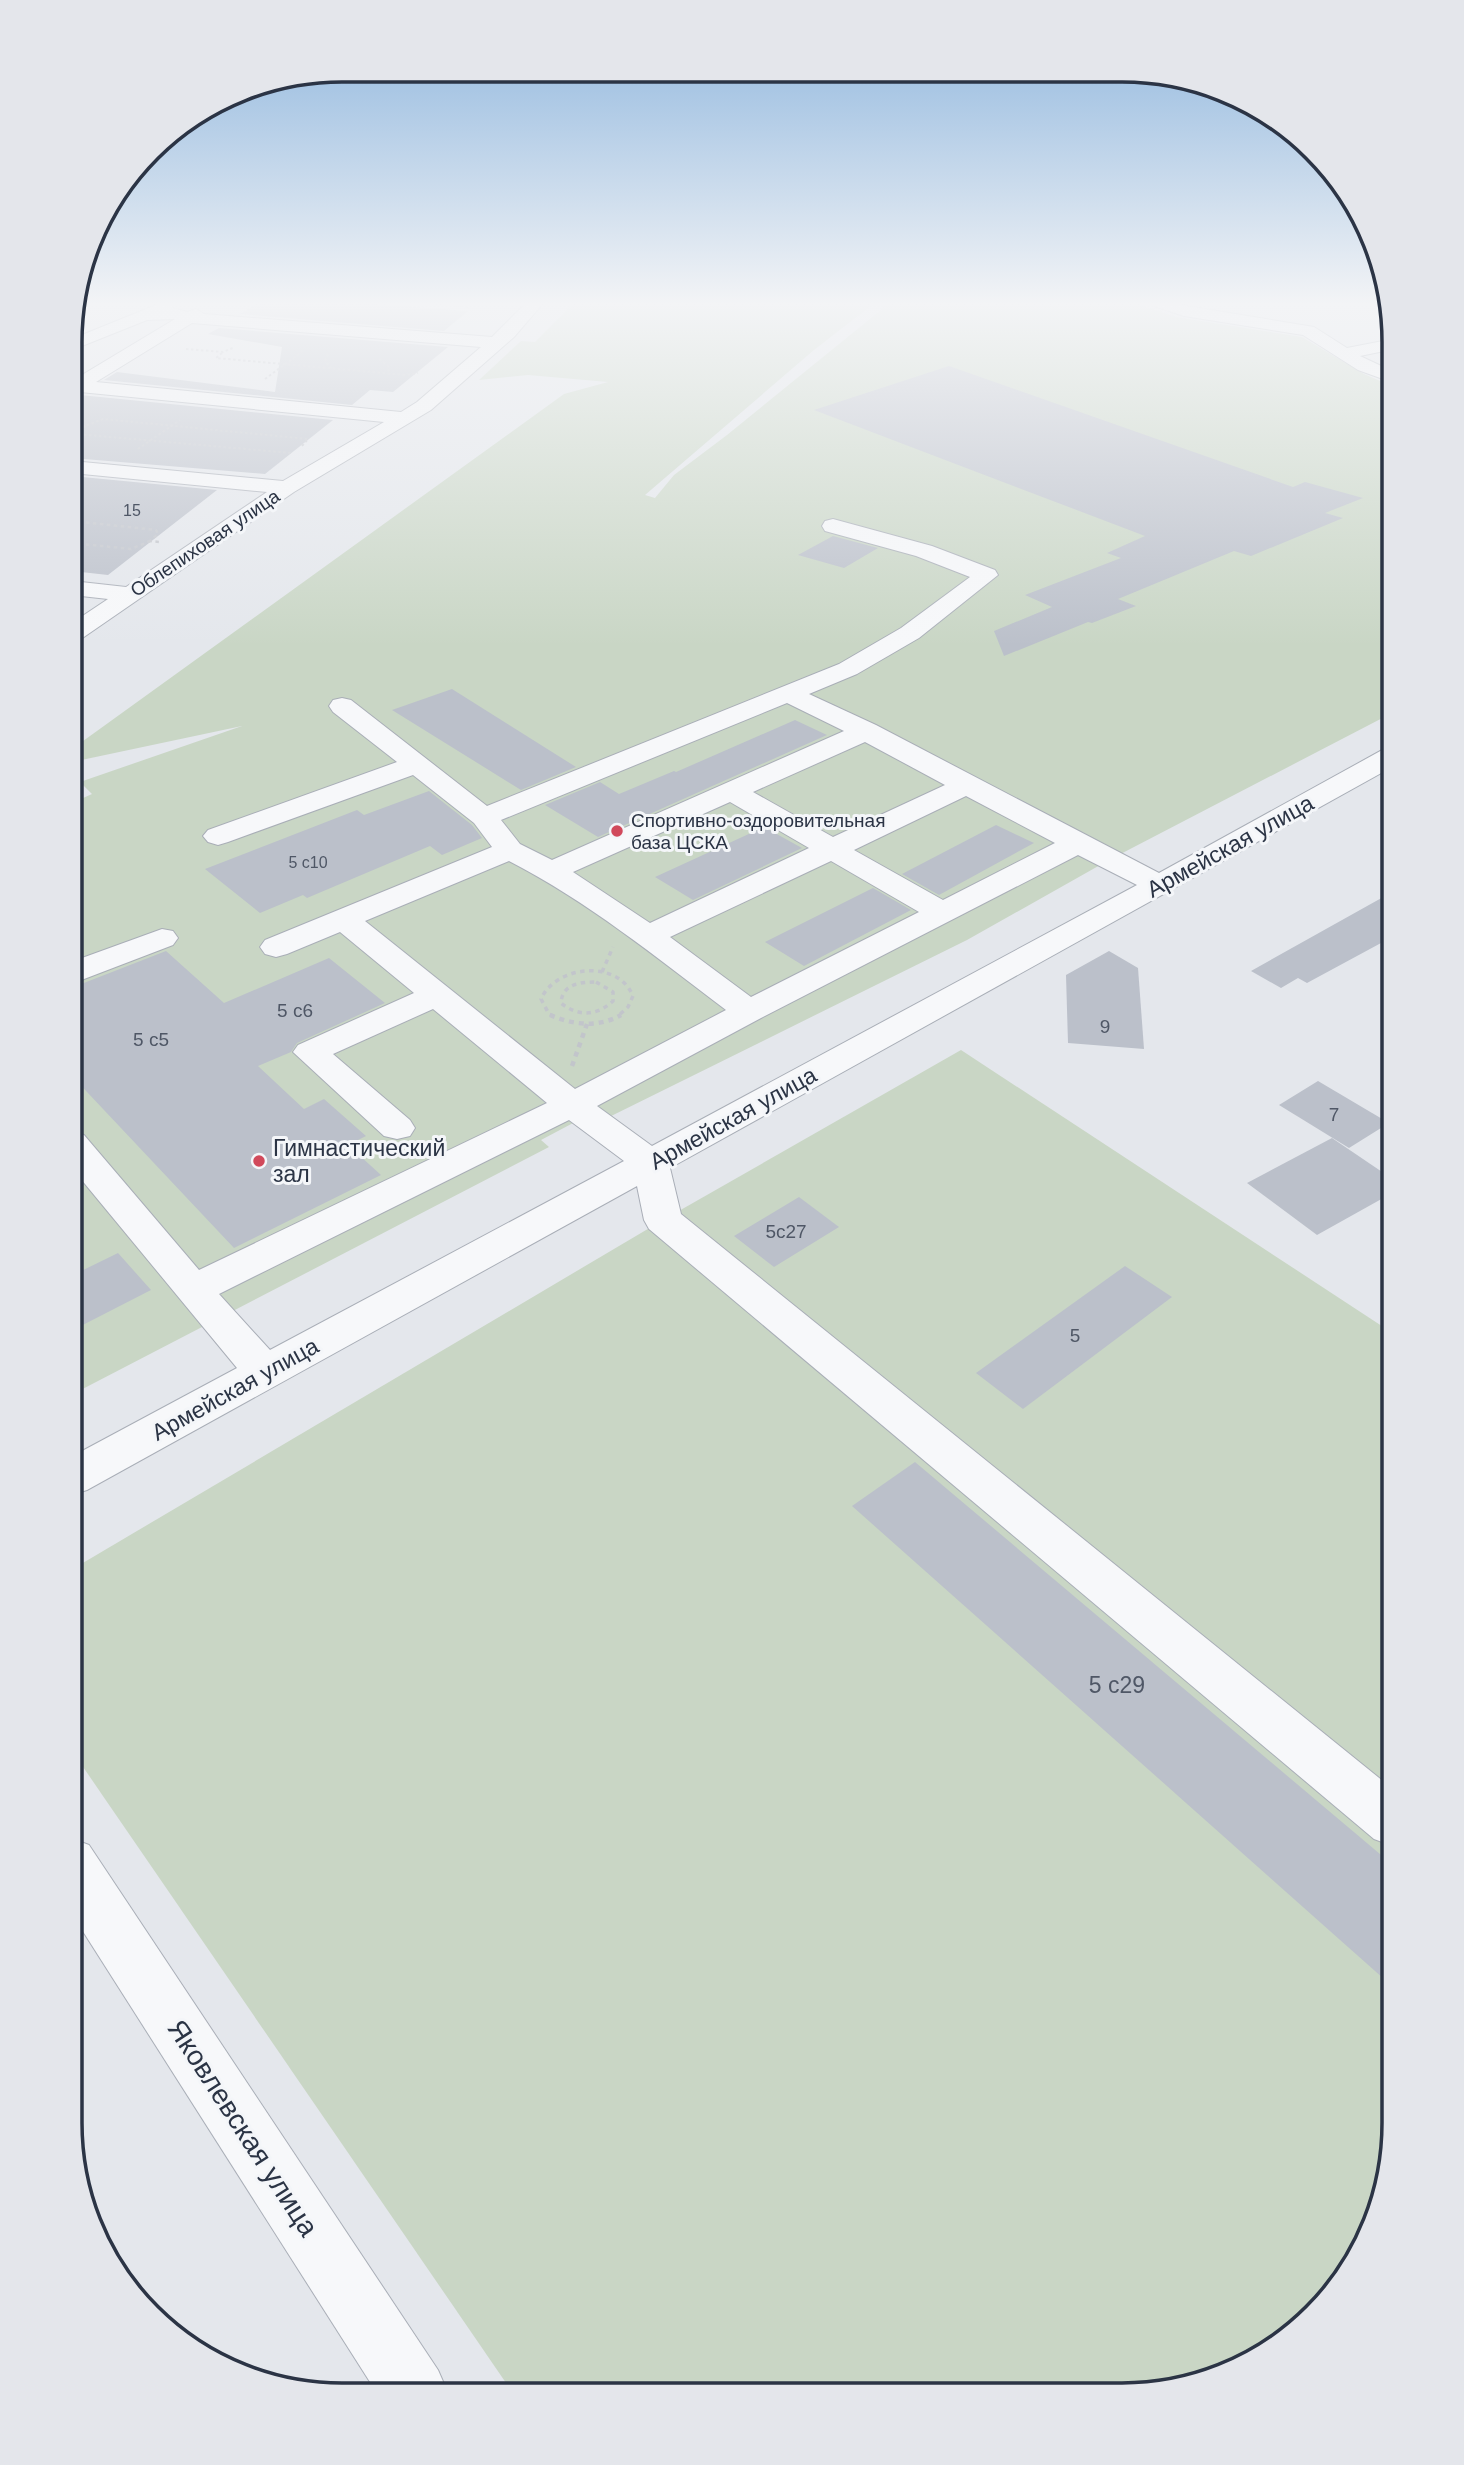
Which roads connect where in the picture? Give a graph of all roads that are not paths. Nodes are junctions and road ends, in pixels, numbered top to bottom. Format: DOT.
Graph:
graph roads {
  1 [pos="384,416"];
  2 [pos="409,416"];
  3 [pos="406,418"];
  4 [pos="82,468"];
  5 [pos="82,484"];
  6 [pos="287,488"];
  7 [pos="264,504"];
  8 [pos="833,526"];
  9 [pos="82,589"];
  10 [pos="128,594"];
  11 [pos="82,607"];
  12 [pos="107,610"];
  13 [pos="82,627"];
  14 [pos="789,694"];
  15 [pos="342,706"];
  16 [pos="867,731"];
  17 [pos="1382,762"];
  18 [pos="416,765"];
  19 [pos="969,784"];
  20 [pos="731,791"];
  21 [pos="484,817"];
  22 [pos="218,836"];
  23 [pos="1077,844"];
  24 [pos="832,849"];
  25 [pos="510,850"];
  26 [pos="551,871"];
  27 [pos="1160,885"];
  28 [pos="943,913"];
  29 [pos="343,919"];
  30 [pos="648,936"];
  31 [pos="162,938"];
  32 [pos="276,947"];
  33 [pos="82,970"];
  34 [pos="437,995"];
  35 [pos="749,1011"];
  36 [pos="567,1101"];
  37 [pos="397,1128"];
  38 [pos="82,1156"];
  39 [pos="651,1163"];
  40 [pos="195,1289"];
  41 [pos="266,1373"];
  42 [pos="82,1472"];
  43 [pos="1382,1812"];
  44 [pos="82,1881"];
  45 [pos="408,2383"];
  1 -- 3 [label="street"];
  2 -- 3 [label="street, Облепиховая улица"];
  3 -- 6 [label="street, Облепиховая улица"];
  4 -- 6 [label="street"];
  5 -- 7 [label="street"];
  6 -- 7 [label="street, Облепиховая улица"];
  7 -- 10 [label="street, Облепиховая улица"];
  8 -- 14 [label="street"];
  9 -- 10 [label="street"];
  10 -- 12 [label="street, Облепиховая улица"];
  11 -- 12 [label="street"];
  12 -- 13 [label="street, Облепиховая улица"];
  14 -- 16 [label="street"];
  14 -- 21 [label="street"];
  15 -- 18 [label="street"];
  16 -- 19 [label="street"];
  16 -- 20 [label="street"];
  17 -- 27 [label="street, Армейская улица"];
  18 -- 21 [label="street"];
  18 -- 22 [label="street"];
  19 -- 23 [label="street"];
  19 -- 24 [label="street"];
  20 -- 24 [label="street"];
  20 -- 26 [label="street"];
  21 -- 25 [label="street"];
  23 -- 27 [label="street"];
  23 -- 28 [label="street"];
  24 -- 28 [label="street"];
  24 -- 30 [label="street"];
  25 -- 26 [label="street"];
  25 -- 29 [label="street"];
  26 -- 30 [label="street"];
  27 -- 39 [label="street, Армейская улица"];
  28 -- 35 [label="street"];
  29 -- 32 [label="street"];
  29 -- 34 [label="street"];
  30 -- 35 [label="street"];
  31 -- 33 [label="street"];
  34 -- 36 [label="street"];
  34 -- 37 [label="street"];
  35 -- 36 [label="street"];
  36 -- 39 [label="street"];
  36 -- 40 [label="street"];
  38 -- 40 [label="street"];
  39 -- 41 [label="street, Армейская улица"];
  39 -- 43 [label="street"];
  40 -- 41 [label="street"];
  41 -- 42 [label="street, Армейская улица"];
  44 -- 45 [label="street, Яковлевская улица"];
}
